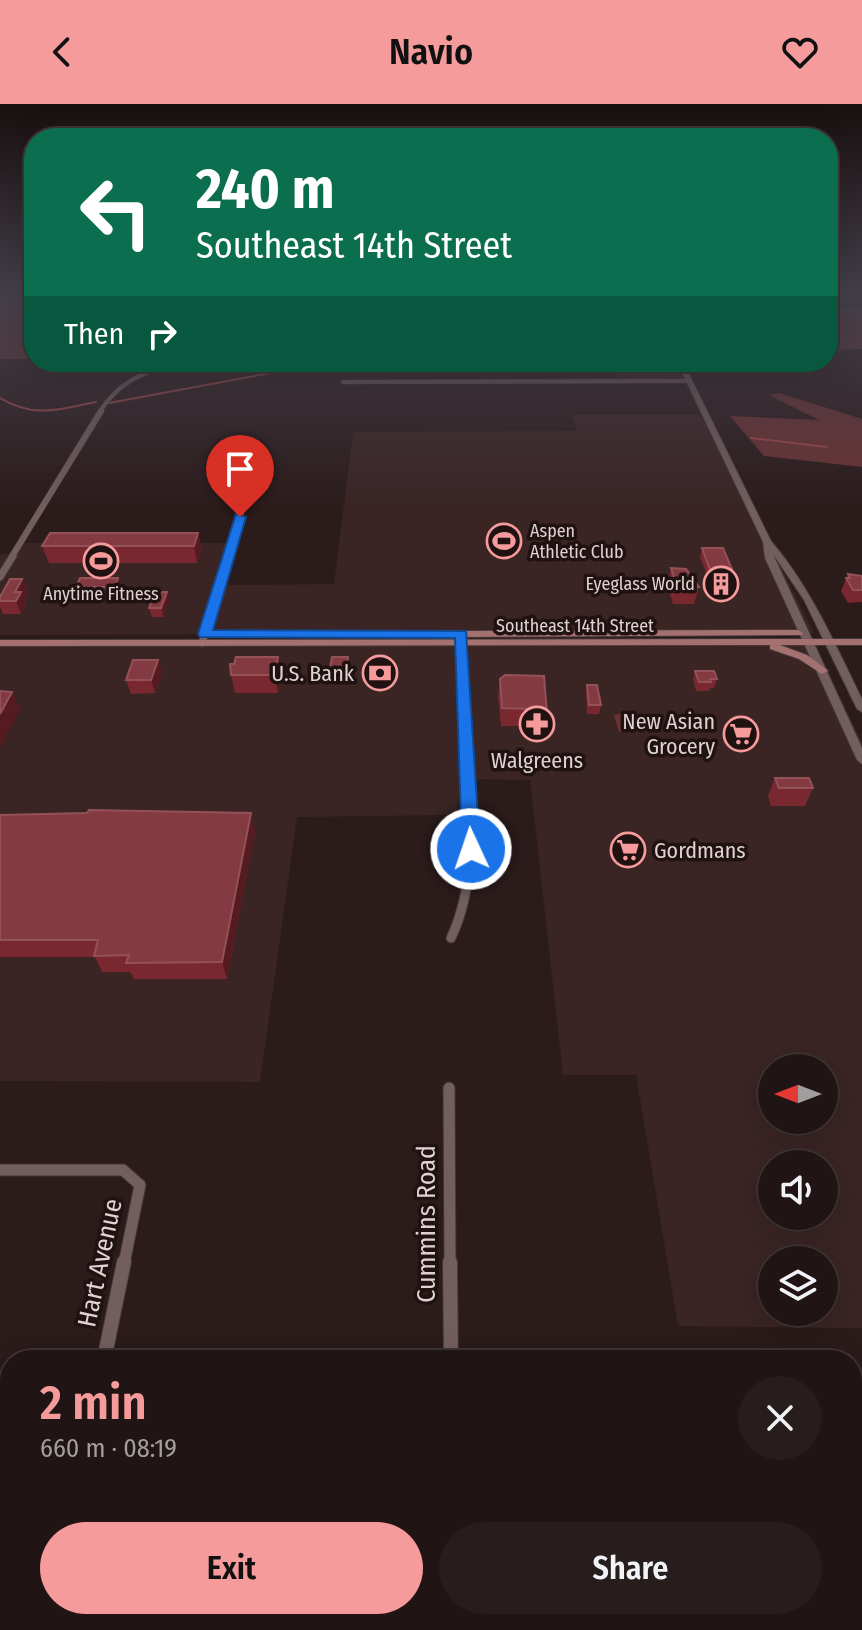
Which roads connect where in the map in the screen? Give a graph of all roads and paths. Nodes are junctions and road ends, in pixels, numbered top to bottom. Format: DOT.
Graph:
graph roads {
  1 [pos="147,372"];
  2 [pos="685,372"];
  3 [pos="689,381"];
  4 [pos="343,382"];
  5 [pos="248,490"];
  6 [pos="767,542"];
  7 [pos="0,577"];
  8 [pos="862,633"];
  9 [pos="0,635"];
  10 [pos="806,638"];
  11 [pos="826,638"];
  12 [pos="203,639"];
  13 [pos="462,639"];
  14 [pos="862,642"];
  15 [pos="0,643"];
  16 [pos="754,643"];
  17 [pos="822,671"];
  18 [pos="862,709"];
  19 [pos="862,760"];
  20 [pos="451,938"];
  21 [pos="449,1088"];
  22 [pos="0,1170"];
  23 [pos="106,1350"];
  24 [pos="451,1350"];
  1 -- 7 [label="street"];
  2 -- 3 [label="main road"];
  3 -- 4 [label="street"];
  3 -- 6 [label="main road"];
  5 -- 12 [label="street"];
  6 -- 10 [label="main road"];
  6 -- 11 [label="main road"];
  8 -- 11 [label="main road, Southeast 14th Street"];
  9 -- 12 [label="main road, Southeast 14th Street"];
  10 -- 11 [label="main road, Southeast 14th Street"];
  10 -- 13 [label="main road, Southeast 14th Street"];
  10 -- 16 [label="main road, Southeast 14th Street"];
  10 -- 17 [label="main road"];
  11 -- 14 [label="main road, Southeast 14th Street"];
  11 -- 18 [label="main road"];
  12 -- 13 [label="main road, Southeast 14th Street"];
  12 -- 15 [label="main road, Southeast 14th Street"];
  13 -- 16 [label="main road, Southeast 14th Street"];
  13 -- 20 [label="street"];
  16 -- 17 [label="main road"];
  17 -- 19 [label="main road"];
  21 -- 24 [label="street, Cummins Road"];
  22 -- 23 [label="street, Hart Avenue"];
}
